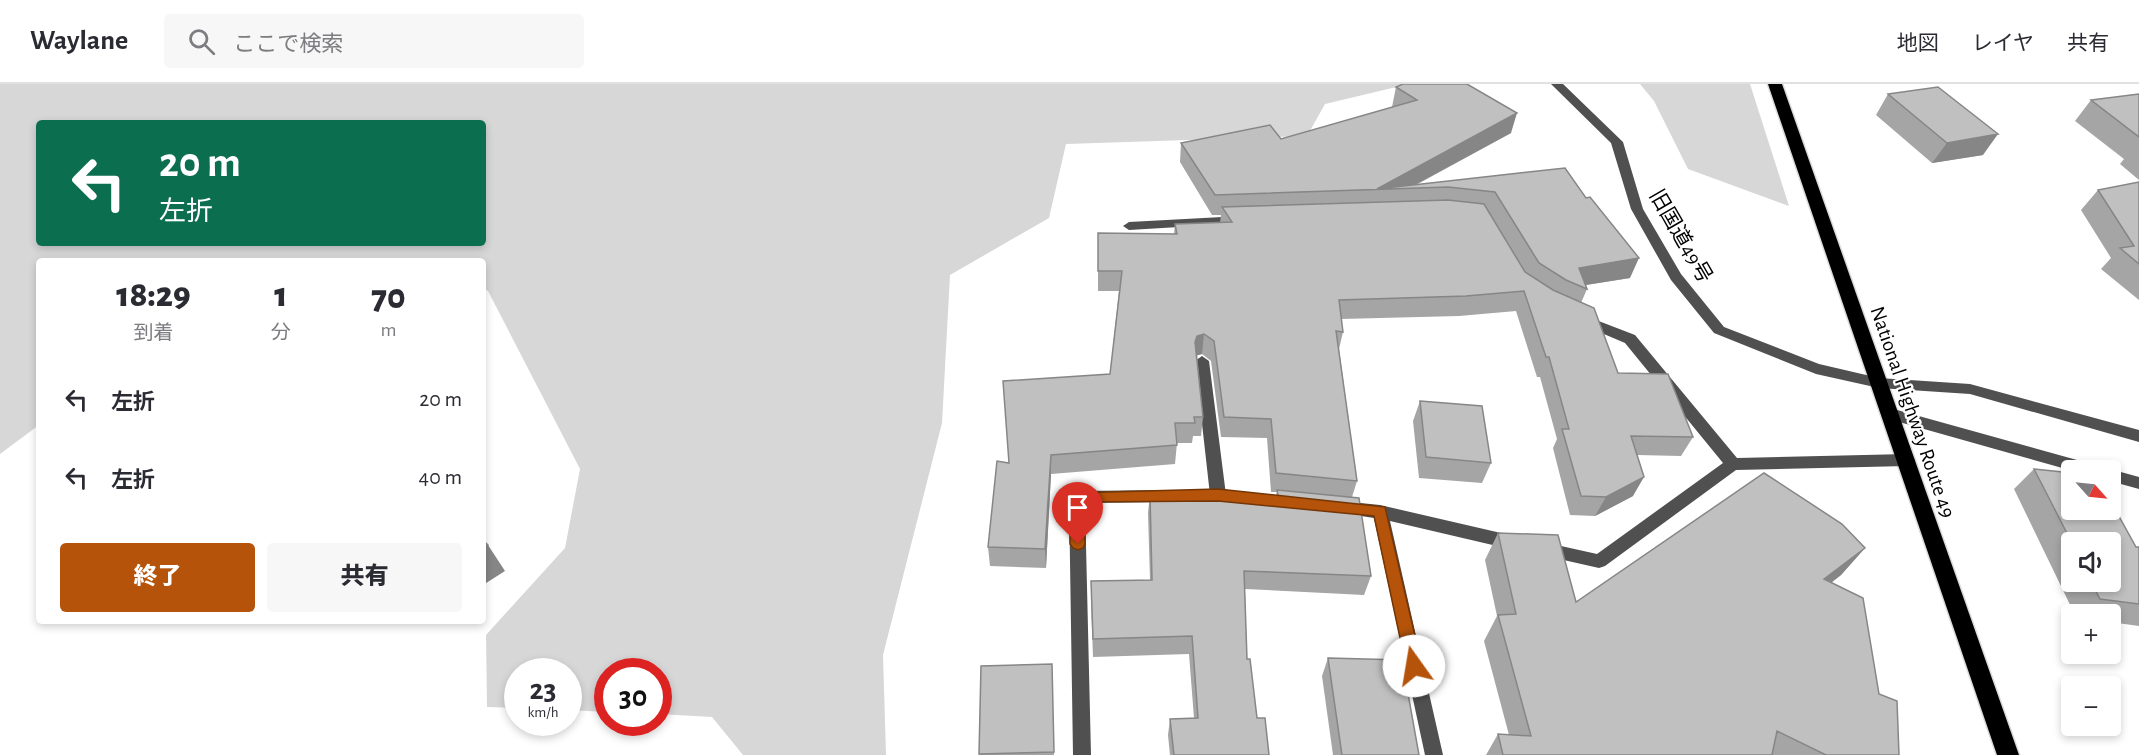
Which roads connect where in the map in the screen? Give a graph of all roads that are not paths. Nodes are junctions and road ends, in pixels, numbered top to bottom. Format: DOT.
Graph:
graph roads {
  1 [pos="1557,84"];
  2 [pos="1775,84"];
  3 [pos="1252,219"];
  4 [pos="1129,226"];
  5 [pos="1569,313"];
  6 [pos="1202,361"];
  7 [pos="1879,383"];
  8 [pos="1890,414"];
  9 [pos="2139,436"];
  10 [pos="1907,460"];
  11 [pos="2061,462"];
  12 [pos="1733,464"];
  13 [pos="2121,478"];
  14 [pos="2139,483"];
  15 [pos="1183,495"];
  16 [pos="1218,495"];
  17 [pos="1322,505"];
  18 [pos="1380,511"];
  19 [pos="1082,755"];
  20 [pos="1434,755"];
  21 [pos="2008,755"];
  1 -- 7 [label="street, 旧国道49号"];
  2 -- 7 [label="highway, National Highway Route 49"];
  3 -- 4 [label="street"];
  5 -- 12 [label="street"];
  6 -- 16 [label="street"];
  7 -- 8 [label="highway, National Highway Route 49"];
  7 -- 9 [label="street, 旧国道49号"];
  8 -- 10 [label="highway, National Highway Route 49"];
  8 -- 11 [label="street"];
  10 -- 12 [label="street"];
  10 -- 21 [label="highway, National Highway Route 49"];
  12 -- 18 [label="street"];
  13 -- 14 [label="street"];
  15 -- 19 [label="street"];
  17 -- 18 [label="street"];
  18 -- 20 [label="street"];
}
